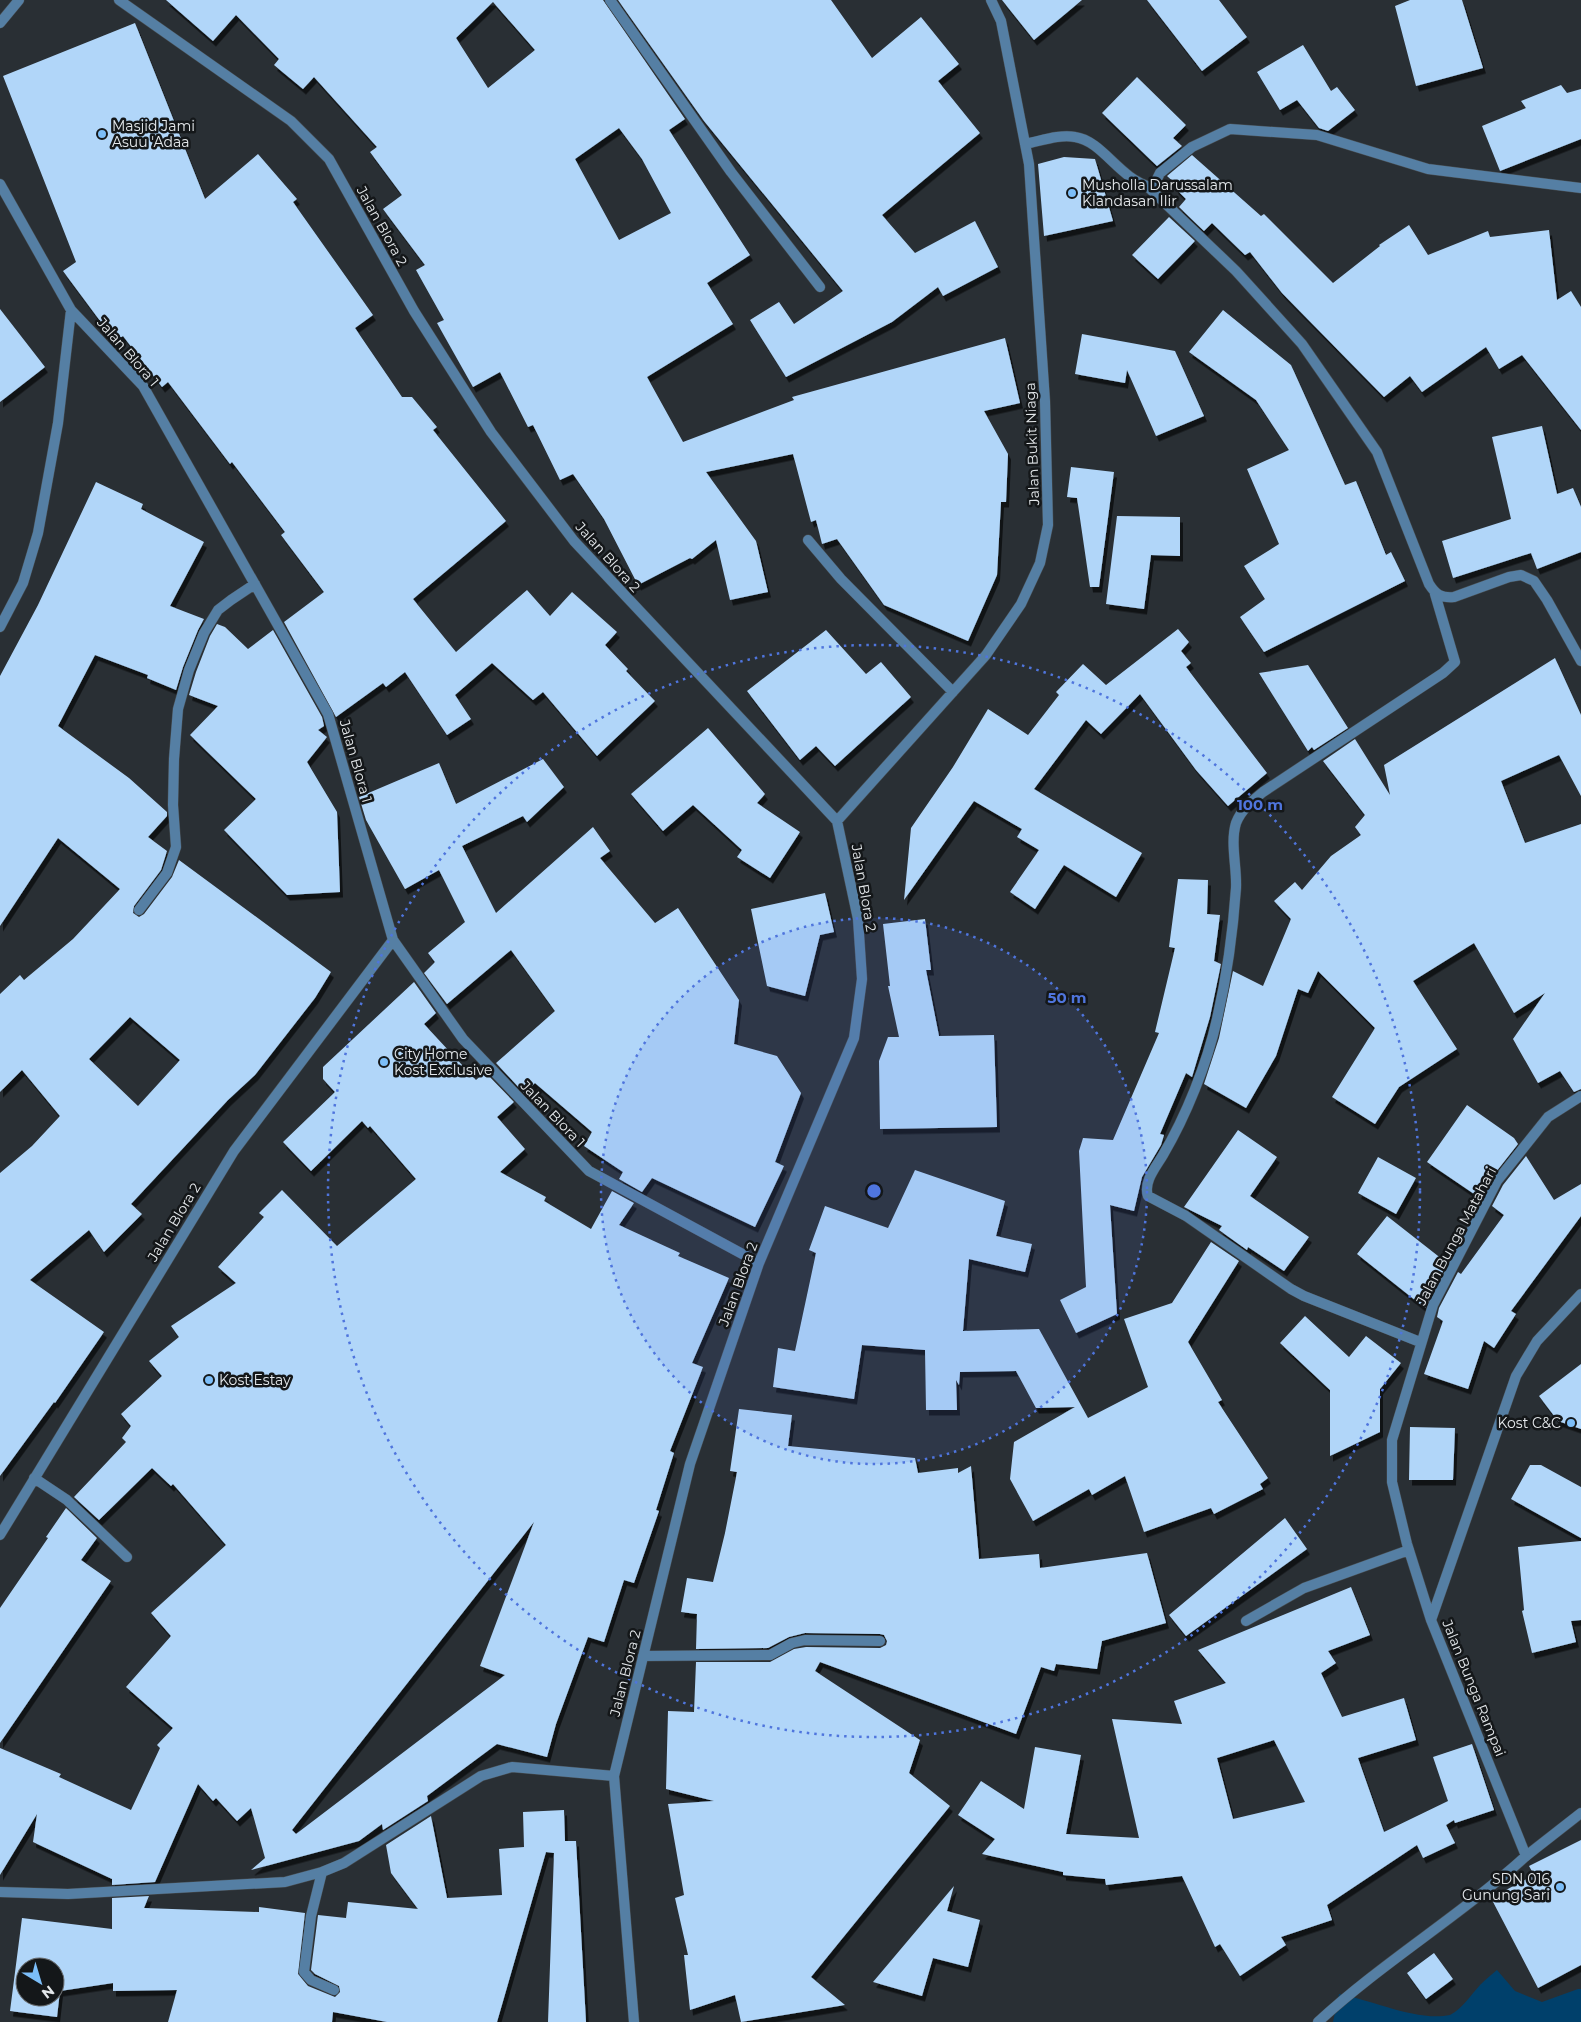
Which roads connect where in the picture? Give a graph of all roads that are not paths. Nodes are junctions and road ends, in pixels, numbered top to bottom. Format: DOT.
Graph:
graph roads {
  1 [pos="19,0"];
  2 [pos="119,0"];
  3 [pos="610,0"];
  4 [pos="991,0"];
  5 [pos="0,23"];
  6 [pos="1025,144"];
  7 [pos="0,184"];
  8 [pos="1147,186"];
  9 [pos="1581,188"];
  10 [pos="820,287"];
  11 [pos="71,310"];
  12 [pos="808,540"];
  13 [pos="255,584"];
  14 [pos="1435,594"];
  15 [pos="0,627"];
  16 [pos="1581,661"];
  17 [pos="953,692"];
  18 [pos="837,821"];
  19 [pos="139,910"];
  20 [pos="393,940"];
  21 [pos="1581,1096"];
  22 [pos="759,1263"];
  23 [pos="1581,1294"];
  24 [pos="1420,1342"];
  25 [pos="34,1478"];
  26 [pos="0,1534"];
  27 [pos="1409,1550"];
  28 [pos="127,1557"];
  29 [pos="1432,1620"];
  30 [pos="1246,1621"];
  31 [pos="880,1641"];
  32 [pos="643,1656"];
  33 [pos="614,1776"];
  34 [pos="1581,1813"];
  35 [pos="1526,1856"];
  36 [pos="322,1872"];
  37 [pos="0,1892"];
  38 [pos="334,1990"];
  39 [pos="634,2022"];
  40 [pos="1318,2022"];
  1 -- 5 [label="street"];
  2 -- 18 [label="street, Jalan Blora 2"];
  3 -- 10 [label="street"];
  4 -- 6 [label="street, Jalan Bukit Niaga"];
  6 -- 8 [label="street"];
  6 -- 17 [label="street, Jalan Bukit Niaga"];
  7 -- 11 [label="street, Jalan Blora 1"];
  8 -- 9 [label="street"];
  8 -- 14 [label="street"];
  11 -- 13 [label="street, Jalan Blora 1"];
  11 -- 15 [label="street"];
  12 -- 17 [label="street"];
  13 -- 19 [label="street"];
  13 -- 20 [label="street, Jalan Blora 1"];
  14 -- 16 [label="street"];
  14 -- 24 [label="street"];
  17 -- 18 [label="street, Jalan Bukit Niaga"];
  18 -- 22 [label="street, Jalan Blora 2"];
  20 -- 22 [label="street, Jalan Blora 1"];
  20 -- 25 [label="street, Jalan Blora 2"];
  21 -- 24 [label="street, Jalan Bunga Matahari"];
  22 -- 32 [label="street, Jalan Blora 2"];
  23 -- 29 [label="street, Jalan Bunga Rampai"];
  24 -- 27 [label="street, Jalan Bunga Matahari"];
  25 -- 26 [label="street, Jalan Blora 2"];
  25 -- 28 [label="street"];
  27 -- 29 [label="street, Jalan Bunga Matahari"];
  27 -- 30 [label="street"];
  29 -- 35 [label="street, Jalan Bunga Rampai"];
  31 -- 32 [label="street"];
  32 -- 33 [label="street, Jalan Blora 2"];
  33 -- 36 [label="street"];
  33 -- 39 [label="street, Jalan Blora 2"];
  34 -- 35 [label="street"];
  35 -- 40 [label="street"];
  36 -- 37 [label="street"];
  36 -- 38 [label="street"];
}
